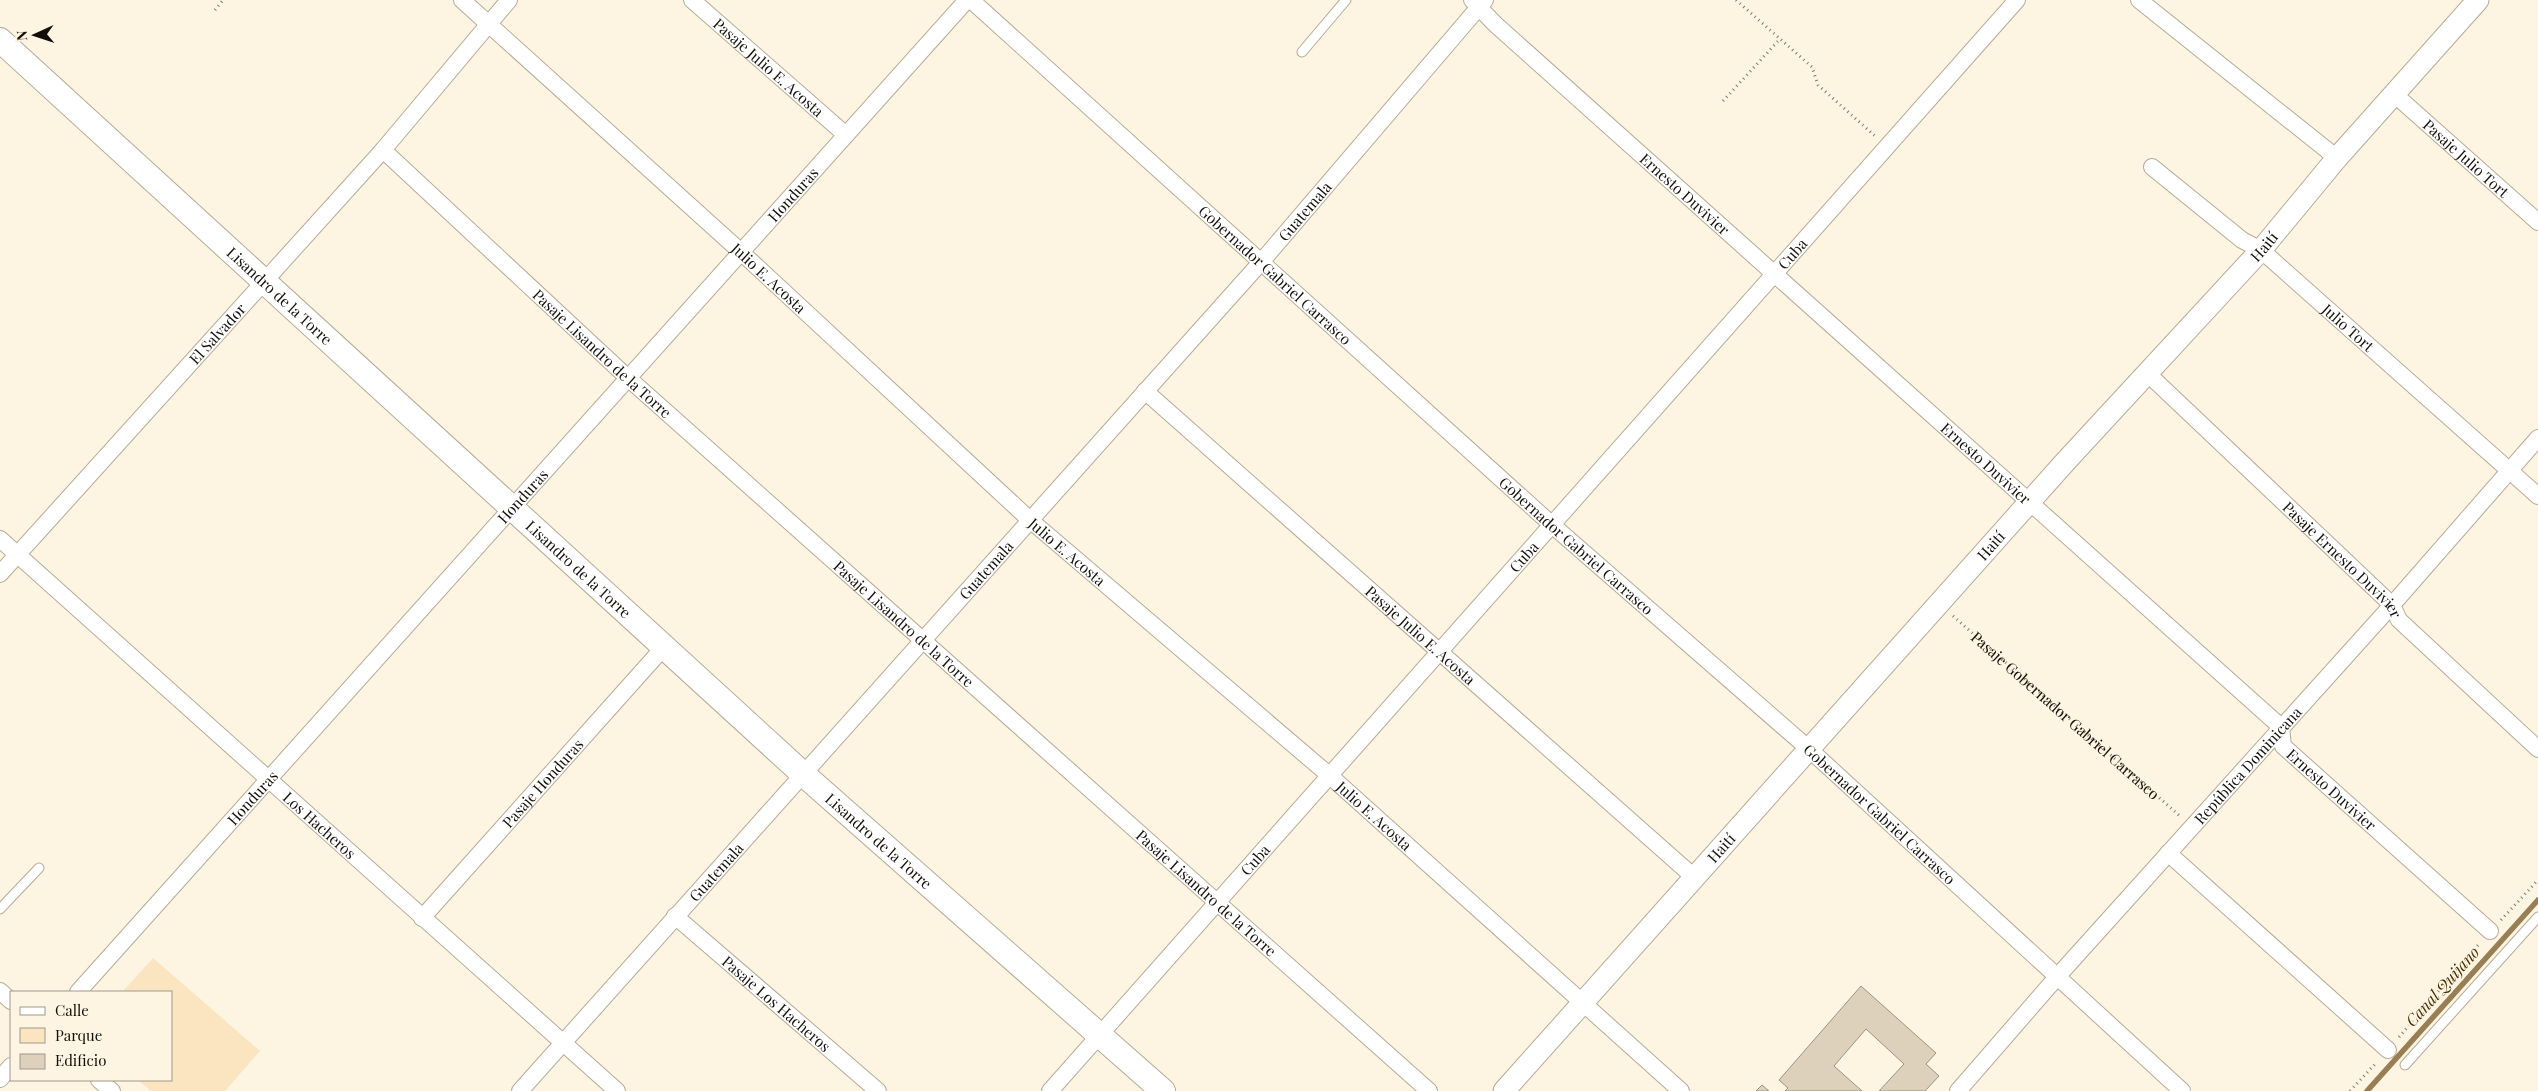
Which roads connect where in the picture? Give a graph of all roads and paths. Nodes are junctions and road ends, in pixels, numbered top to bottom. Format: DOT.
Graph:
graph roads {
  1 [pos="223,0"];
  2 [pos="462,0"];
  3 [pos="509,0"];
  4 [pos="692,0"];
  5 [pos="967,0"];
  6 [pos="971,0"];
  7 [pos="1346,0"];
  8 [pos="1736,0"];
  9 [pos="2017,0"];
  10 [pos="2139,0"];
  11 [pos="2478,0"];
  12 [pos="1479,2"];
  13 [pos="215,10"];
  14 [pos="488,23"];
  15 [pos="1780,39"];
  16 [pos="0,40"];
  17 [pos="1302,52"];
  18 [pos="2393,93"];
  19 [pos="1723,101"];
  20 [pos="846,135"];
  21 [pos="1888,148"];
  22 [pos="383,150"];
  23 [pos="2337,158"];
  24 [pos="2152,167"];
  25 [pos="2538,222"];
  26 [pos="2261,250"];
  27 [pos="741,252"];
  28 [pos="1262,261"];
  29 [pos="1776,274"];
  30 [pos="263,282"];
  31 [pos="2146,372"];
  32 [pos="628,378"];
  33 [pos="1145,391"];
  34 [pos="2538,438"];
  35 [pos="2509,470"];
  36 [pos="2538,496"];
  37 [pos="2030,501"];
  38 [pos="512,508"];
  39 [pos="1030,520"];
  40 [pos="1551,524"];
  41 [pos="0,539"];
  42 [pos="17,555"];
  43 [pos="0,574"];
  44 [pos="1939,603"];
  45 [pos="2392,605"];
  46 [pos="924,639"];
  47 [pos="664,647"];
  48 [pos="1440,651"];
  49 [pos="2281,727"];
  50 [pos="1810,749"];
  51 [pos="2538,749"];
  52 [pos="803,774"];
  53 [pos="1329,775"];
  54 [pos="269,779"];
  55 [pos="2192,827"];
  56 [pos="2168,853"];
  57 [pos="39,868"];
  58 [pos="1695,878"];
  59 [pos="2538,880"];
  60 [pos="1216,903"];
  61 [pos="0,909"];
  62 [pos="675,916"];
  63 [pos="2538,917"];
  64 [pos="422,918"];
  65 [pos="2490,931"];
  66 [pos="2057,977"];
  67 [pos="0,991"];
  68 [pos="79,991"];
  69 [pos="10,1000"];
  70 [pos="1582,1003"];
  71 [pos="1102,1035"];
  72 [pos="562,1044"];
  73 [pos="2388,1050"];
  74 [pos="2405,1065"];
  75 [pos="10,1067"];
  76 [pos="0,1079"];
  77 [pos="100,1081"];
  78 [pos="112,1091"];
  79 [pos="520,1091"];
  80 [pos="616,1091"];
  81 [pos="878,1091"];
  82 [pos="1050,1091"];
  83 [pos="1163,1091"];
  84 [pos="1429,1091"];
  85 [pos="1504,1091"];
  86 [pos="1682,1091"];
  87 [pos="1958,1091"];
  88 [pos="2182,1091"];
  89 [pos="2350,1091"];
  1 -- 13 [label="path"];
  2 -- 14 [label="street, Julio E. Acosta"];
  3 -- 14 [label="street, El Salvador"];
  4 -- 20 [label="street, Pasaje Julio E. Acosta"];
  5 -- 20 [label="street, Honduras"];
  6 -- 28 [label="street, Gobernador Gabriel Carrasco"];
  7 -- 17 [label="lane"];
  8 -- 15 [label="path"];
  9 -- 21 [label="street, Cuba"];
  10 -- 23 [label="street"];
  11 -- 18 [label="street, Haití"];
  12 -- 28 [label="street, Guatemala"];
  12 -- 29 [label="street, Ernesto Duvivier"];
  14 -- 22 [label="street, El Salvador"];
  14 -- 27 [label="street, Julio E. Acosta"];
  15 -- 19 [label="path"];
  15 -- 21 [label="path"];
  16 -- 30 [label="main road, Lisandro de la Torre"];
  18 -- 23 [label="street, Haití"];
  18 -- 25 [label="street, Pasaje Julio Tort"];
  20 -- 27 [label="street, Honduras"];
  21 -- 29 [label="street, Cuba"];
  22 -- 30 [label="street, El Salvador"];
  22 -- 32 [label="street, Pasaje Lisandro de la Torre"];
  23 -- 26 [label="street, Haití"];
  24 -- 26 [label="street, Julio Tort"];
  26 -- 31 [label="street, Haití"];
  26 -- 35 [label="street, Julio Tort"];
  27 -- 32 [label="street, Honduras"];
  27 -- 39 [label="street, Julio E. Acosta"];
  28 -- 33 [label="street, Guatemala"];
  28 -- 40 [label="street, Gobernador Gabriel Carrasco"];
  29 -- 37 [label="street, Ernesto Duvivier"];
  29 -- 40 [label="street, Cuba"];
  30 -- 38 [label="main road, Lisandro de la Torre"];
  30 -- 42 [label="street, El Salvador"];
  31 -- 37 [label="street, Haití"];
  31 -- 45 [label="street, Pasaje Ernesto Duvivier"];
  32 -- 38 [label="street, Honduras"];
  32 -- 46 [label="street, Pasaje Lisandro de la Torre"];
  33 -- 39 [label="street, Guatemala"];
  33 -- 48 [label="street, Pasaje Julio E. Acosta"];
  34 -- 35 [label="street, República Dominicana"];
  35 -- 36 [label="street, Julio Tort"];
  35 -- 45 [label="street, República Dominicana"];
  37 -- 44 [label="street, Haití"];
  37 -- 49 [label="street, Ernesto Duvivier"];
  38 -- 47 [label="main road, Lisandro de la Torre"];
  38 -- 54 [label="street, Honduras"];
  39 -- 46 [label="street, Guatemala"];
  39 -- 53 [label="street, Julio E. Acosta"];
  40 -- 48 [label="street, Cuba"];
  40 -- 50 [label="street, Gobernador Gabriel Carrasco"];
  41 -- 42 [label="street, Los Hacheros"];
  42 -- 43 [label="street, El Salvador"];
  42 -- 54 [label="street, Los Hacheros"];
  44 -- 50 [label="street, Haití"];
  44 -- 55 [label="path, Pasaje Gobernador Gabriel Carrasco"];
  45 -- 49 [label="street, República Dominicana"];
  45 -- 51 [label="street, Pasaje Ernesto Duvivier"];
  46 -- 52 [label="street, Guatemala"];
  46 -- 60 [label="street, Pasaje Lisandro de la Torre"];
  47 -- 52 [label="main road, Lisandro de la Torre"];
  47 -- 64 [label="street, Pasaje Honduras"];
  48 -- 53 [label="street, Cuba"];
  48 -- 58 [label="street, Pasaje Julio E. Acosta"];
  49 -- 55 [label="street, República Dominicana"];
  49 -- 65 [label="street, Ernesto Duvivier"];
  50 -- 58 [label="street, Haití"];
  50 -- 66 [label="street, Gobernador Gabriel Carrasco"];
  52 -- 62 [label="street, Guatemala"];
  52 -- 71 [label="main road, Lisandro de la Torre"];
  53 -- 60 [label="street, Cuba"];
  53 -- 70 [label="street, Julio E. Acosta"];
  54 -- 64 [label="street, Los Hacheros"];
  54 -- 68 [label="street, Honduras"];
  55 -- 56 [label="street, República Dominicana"];
  56 -- 66 [label="street, República Dominicana"];
  56 -- 73 [label="street"];
  57 -- 61 [label="lane"];
  58 -- 70 [label="street, Haití"];
  59 -- 65 [label="path"];
  60 -- 71 [label="street, Cuba"];
  60 -- 84 [label="street, Pasaje Lisandro de la Torre"];
  62 -- 72 [label="street, Guatemala"];
  62 -- 81 [label="street, Pasaje Los Hacheros"];
  63 -- 74 [label="lane"];
  64 -- 72 [label="street, Los Hacheros"];
  65 -- 73 [label="path"];
  66 -- 87 [label="street, República Dominicana"];
  66 -- 88 [label="street, Gobernador Gabriel Carrasco"];
  67 -- 69 [label="street"];
  70 -- 85 [label="street, Haití"];
  70 -- 86 [label="street, Julio E. Acosta"];
  71 -- 82 [label="street, Cuba"];
  71 -- 83 [label="main road, Lisandro de la Torre"];
  72 -- 79 [label="street, Guatemala"];
  72 -- 80 [label="street, Los Hacheros"];
  73 -- 89 [label="path"];
  75 -- 76 [label="street"];
  77 -- 78 [label="street"];
}
